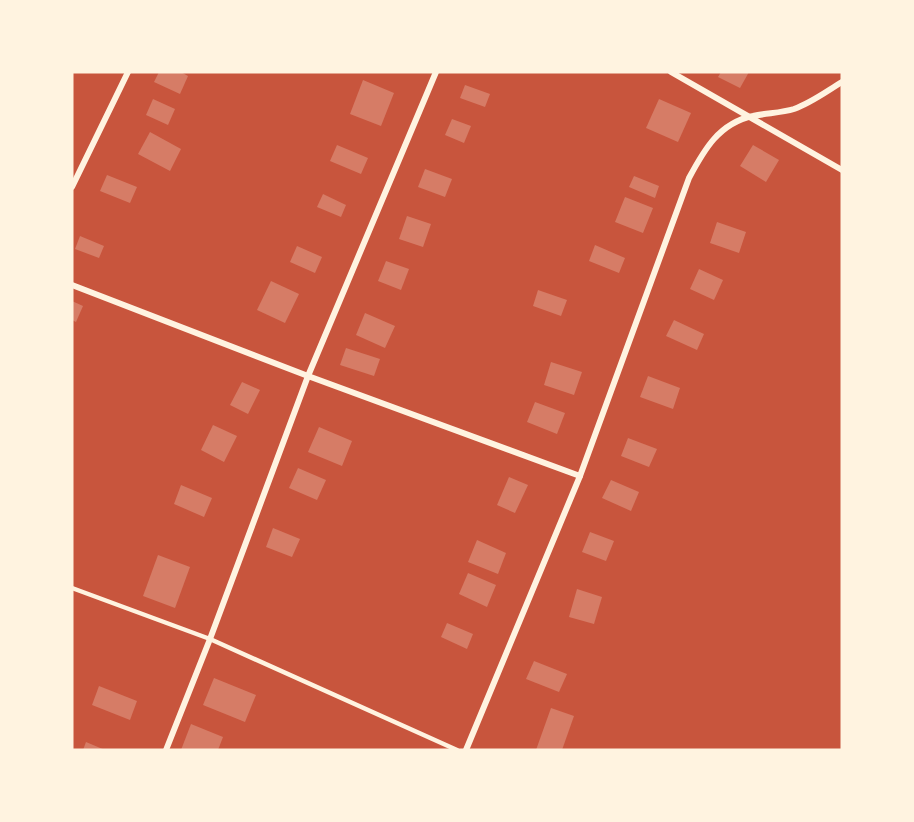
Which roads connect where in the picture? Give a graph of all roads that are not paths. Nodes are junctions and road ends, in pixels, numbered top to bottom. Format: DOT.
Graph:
graph roads {
  1 [pos="128,72"];
  2 [pos="436,72"];
  3 [pos="671,72"];
  4 [pos="842,81"];
  5 [pos="749,117"];
  6 [pos="842,170"];
  7 [pos="72,188"];
  8 [pos="72,285"];
  9 [pos="308,376"];
  10 [pos="580,476"];
  11 [pos="72,588"];
  12 [pos="210,639"];
  13 [pos="166,750"];
  14 [pos="457,750"];
  15 [pos="466,750"];
  1 -- 7 [label="street"];
  2 -- 9 [label="street"];
  3 -- 5 [label="street"];
  4 -- 5 [label="street"];
  5 -- 6 [label="street"];
  5 -- 10 [label="street"];
  8 -- 9 [label="street"];
  9 -- 10 [label="street"];
  9 -- 12 [label="street"];
  10 -- 15 [label="street"];
  11 -- 12 [label="lane"];
  12 -- 13 [label="street"];
  12 -- 14 [label="lane"];
}
